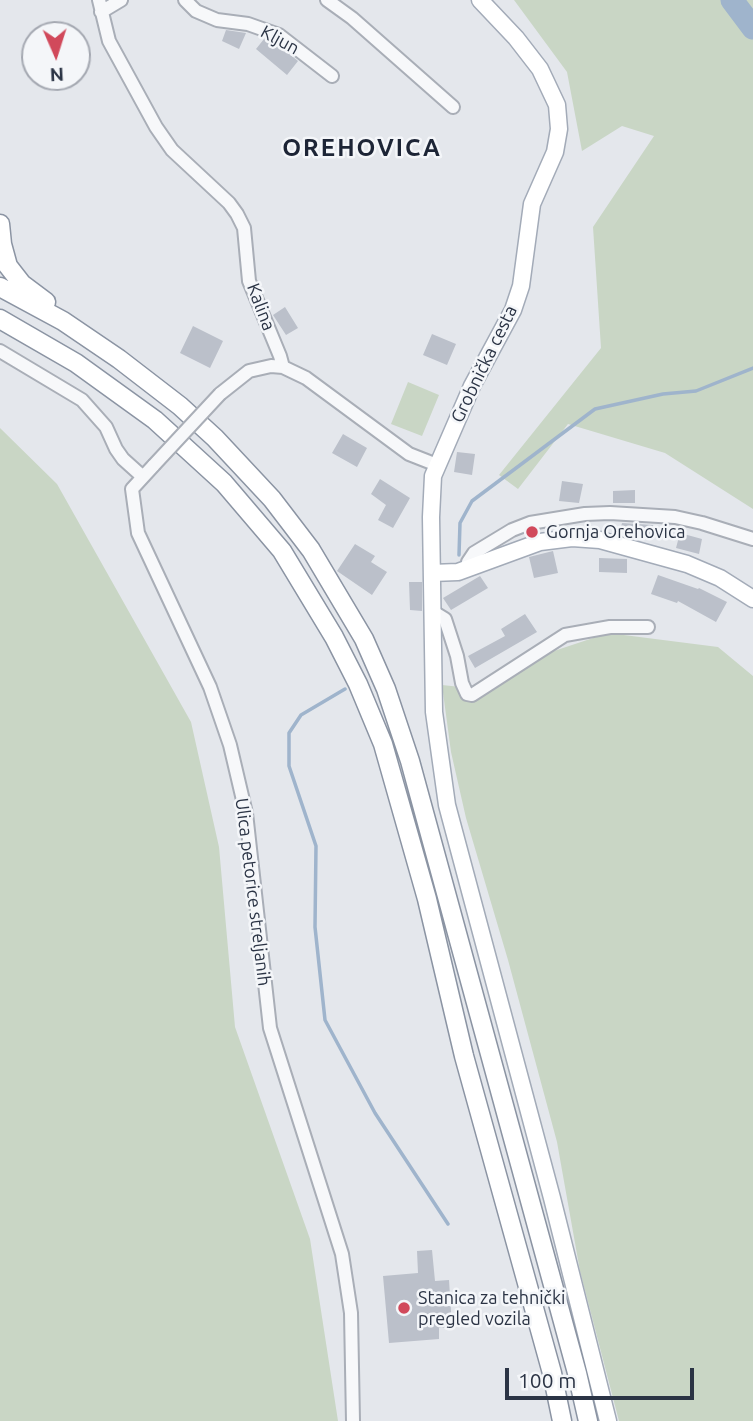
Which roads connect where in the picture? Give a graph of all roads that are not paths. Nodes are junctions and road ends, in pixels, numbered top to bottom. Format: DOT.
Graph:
graph roads {
  1 [pos="121,0"];
  2 [pos="185,0"];
  3 [pos="327,0"];
  4 [pos="480,0"];
  5 [pos="100,6"];
  6 [pos="332,76"];
  7 [pos="453,107"];
  8 [pos="0,224"];
  9 [pos="0,287"];
  10 [pos="0,319"];
  11 [pos="86,336"];
  12 [pos="0,351"];
  13 [pos="283,368"];
  14 [pos="436,465"];
  15 [pos="143,477"];
  16 [pos="753,540"];
  17 [pos="467,569"];
  18 [pos="432,573"];
  19 [pos="753,599"];
  20 [pos="432,611"];
  21 [pos="648,627"];
  22 [pos="353,1421"];
  23 [pos="562,1421"];
  24 [pos="588,1421"];
  25 [pos="608,1421"];
  1 -- 5 [label="street"];
  2 -- 6 [label="street, Kljun"];
  3 -- 7 [label="street"];
  4 -- 14 [label="main road, Grobnička cesta"];
  5 -- 13 [label="street, Kalina"];
  8 -- 11 [label="highway"];
  9 -- 11 [label="highway"];
  10 -- 23 [label="highway"];
  11 -- 24 [label="highway"];
  12 -- 15 [label="street"];
  13 -- 14 [label="street"];
  13 -- 15 [label="street, Ulica petorice streljanih, bridge"];
  14 -- 18 [label="main road"];
  15 -- 22 [label="street, Ulica petorice streljanih"];
  16 -- 17 [label="street"];
  17 -- 18 [label="main road"];
  17 -- 19 [label="main road"];
  18 -- 20 [label="main road"];
  20 -- 21 [label="street"];
  20 -- 25 [label="main road"];
}
